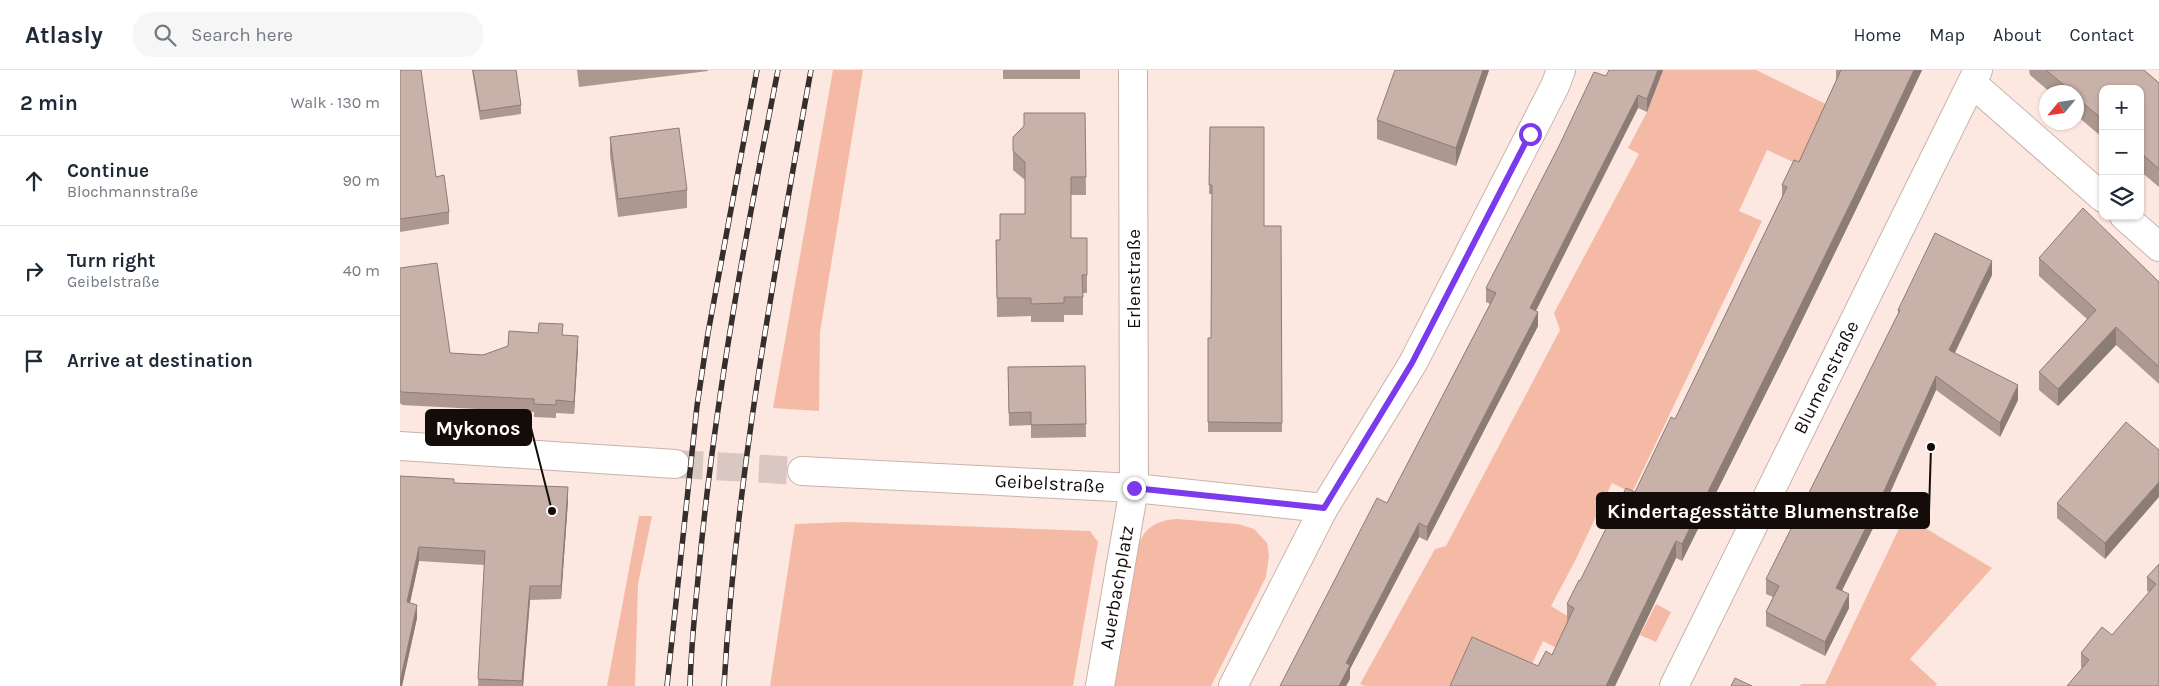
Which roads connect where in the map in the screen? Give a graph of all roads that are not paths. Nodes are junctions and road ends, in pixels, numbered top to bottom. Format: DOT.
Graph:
graph roads {
  1 [pos="1133,70"];
  2 [pos="1561,70"];
  3 [pos="1975,76"];
  4 [pos="2099,194"];
  5 [pos="2129,220"];
  6 [pos="2159,247"];
  7 [pos="400,446"];
  8 [pos="675,464"];
  9 [pos="802,471"];
  10 [pos="1134,488"];
  11 [pos="1324,508"];
  12 [pos="1100,686"];
  13 [pos="1233,686"];
  14 [pos="1674,686"];
  1 -- 10 [label="street, Erlenstraße"];
  2 -- 11 [label="street"];
  3 -- 4 [label="street"];
  3 -- 14 [label="street, Blumenstraße"];
  5 -- 6 [label="street"];
  7 -- 8 [label="street"];
  9 -- 10 [label="street, Geibelstraße"];
  10 -- 11 [label="street, Geibelstraße"];
  10 -- 12 [label="street, Auerbachplatz"];
  11 -- 13 [label="street"];
}
